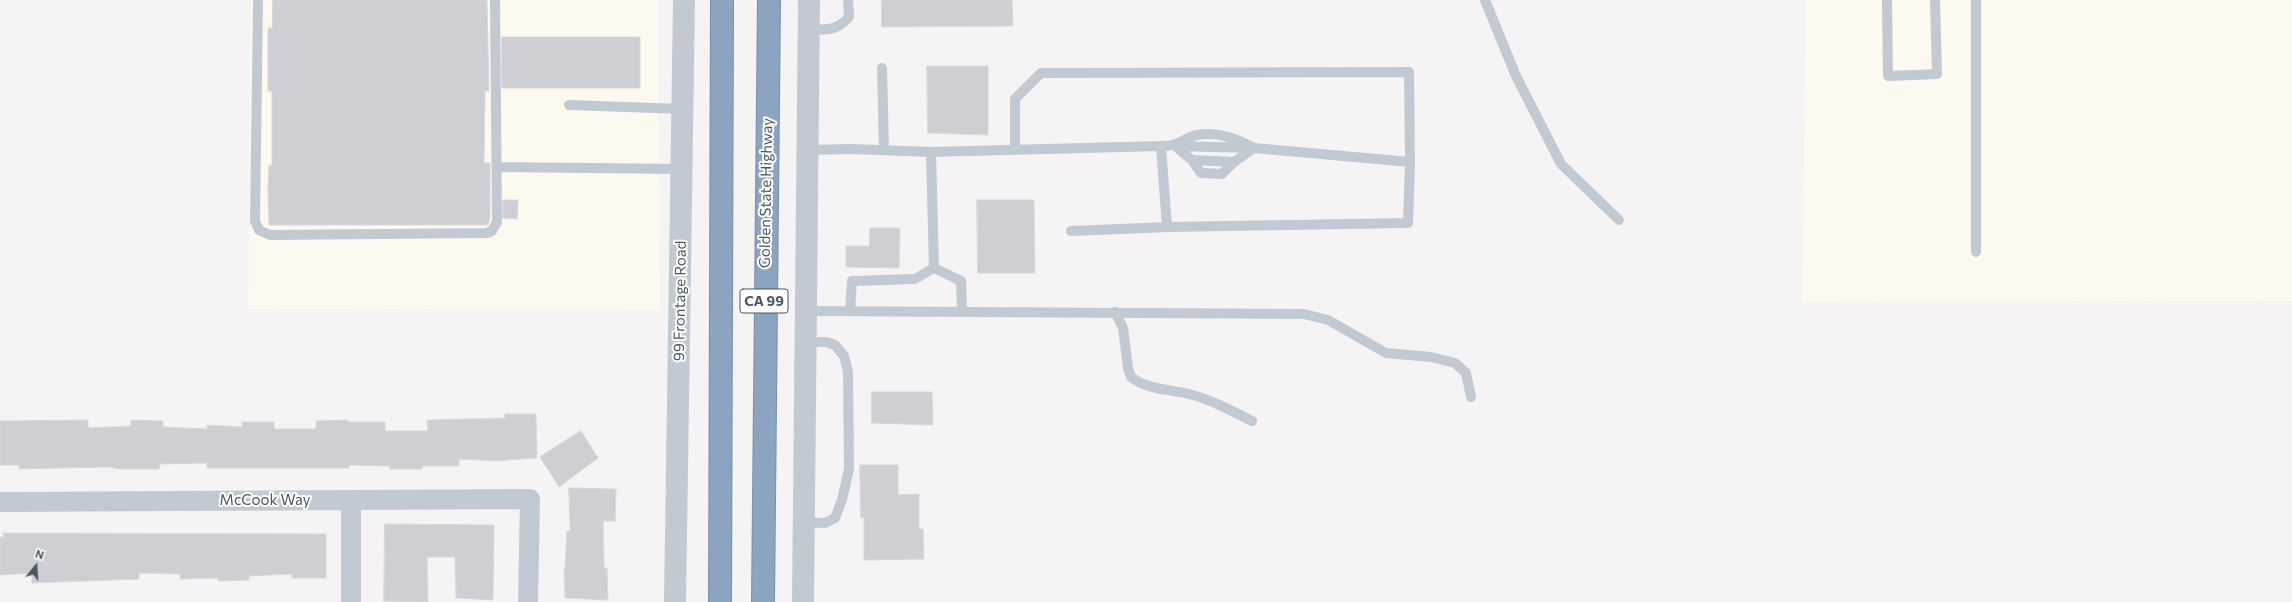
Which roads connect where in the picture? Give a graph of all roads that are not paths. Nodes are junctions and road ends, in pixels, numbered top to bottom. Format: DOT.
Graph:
graph roads {
  1 [pos="258,0"];
  2 [pos="495,0"];
  3 [pos="684,0"];
  4 [pos="722,0"];
  5 [pos="769,0"];
  6 [pos="809,0"];
  7 [pos="848,0"];
  8 [pos="1485,0"];
  9 [pos="1887,0"];
  10 [pos="1935,0"];
  11 [pos="1976,0"];
  12 [pos="809,29"];
  13 [pos="882,68"];
  14 [pos="568,105"];
  15 [pos="683,109"];
  16 [pos="1162,146"];
  17 [pos="1175,146"];
  18 [pos="1254,148"];
  19 [pos="884,149"];
  20 [pos="809,150"];
  21 [pos="1015,150"];
  22 [pos="931,152"];
  23 [pos="1410,162"];
  24 [pos="498,167"];
  25 [pos="683,169"];
  26 [pos="1619,220"];
  27 [pos="1169,227"];
  28 [pos="1071,231"];
  29 [pos="1976,252"];
  30 [pos="934,268"];
  31 [pos="806,311"];
  32 [pos="850,311"];
  33 [pos="962,311"];
  34 [pos="1115,312"];
  35 [pos="806,342"];
  36 [pos="1471,397"];
  37 [pos="1252,421"];
  38 [pos="351,500"];
  39 [pos="0,502"];
  40 [pos="804,522"];
  41 [pos="351,602"];
  42 [pos="528,602"];
  43 [pos="676,602"];
  44 [pos="720,602"];
  45 [pos="763,602"];
  46 [pos="803,602"];
  1 -- 24 [label="lane"];
  2 -- 24 [label="lane"];
  3 -- 15 [label="street, 99 Frontage Road"];
  4 -- 44 [label="highway, CA 99"];
  5 -- 45 [label="highway, Golden State Highway / CA 99"];
  6 -- 12 [label="street"];
  7 -- 12 [label="lane"];
  8 -- 26 [label="lane"];
  9 -- 10 [label="lane"];
  11 -- 29 [label="lane"];
  12 -- 20 [label="street"];
  13 -- 19 [label="lane"];
  14 -- 15 [label="lane"];
  15 -- 25 [label="street, 99 Frontage Road"];
  16 -- 17 [label="lane"];
  16 -- 21 [label="lane"];
  16 -- 27 [label="lane"];
  17 -- 18 [label="lane"];
  17 -- 18 [label="lane"];
  18 -- 23 [label="lane"];
  19 -- 20 [label="lane"];
  19 -- 22 [label="lane"];
  20 -- 31 [label="street"];
  21 -- 22 [label="lane"];
  21 -- 23 [label="lane"];
  22 -- 30 [label="lane"];
  23 -- 27 [label="lane"];
  24 -- 25 [label="lane"];
  25 -- 43 [label="street, 99 Frontage Road"];
  27 -- 28 [label="lane"];
  30 -- 32 [label="lane"];
  30 -- 33 [label="lane"];
  31 -- 32 [label="lane"];
  31 -- 35 [label="street"];
  32 -- 33 [label="lane"];
  33 -- 34 [label="lane"];
  34 -- 36 [label="lane"];
  34 -- 37 [label="lane"];
  35 -- 40 [label="street"];
  35 -- 40 [label="lane"];
  38 -- 39 [label="street, McCook Way"];
  38 -- 41 [label="street"];
  38 -- 42 [label="street, McCook Way"];
  40 -- 46 [label="street"];
}
